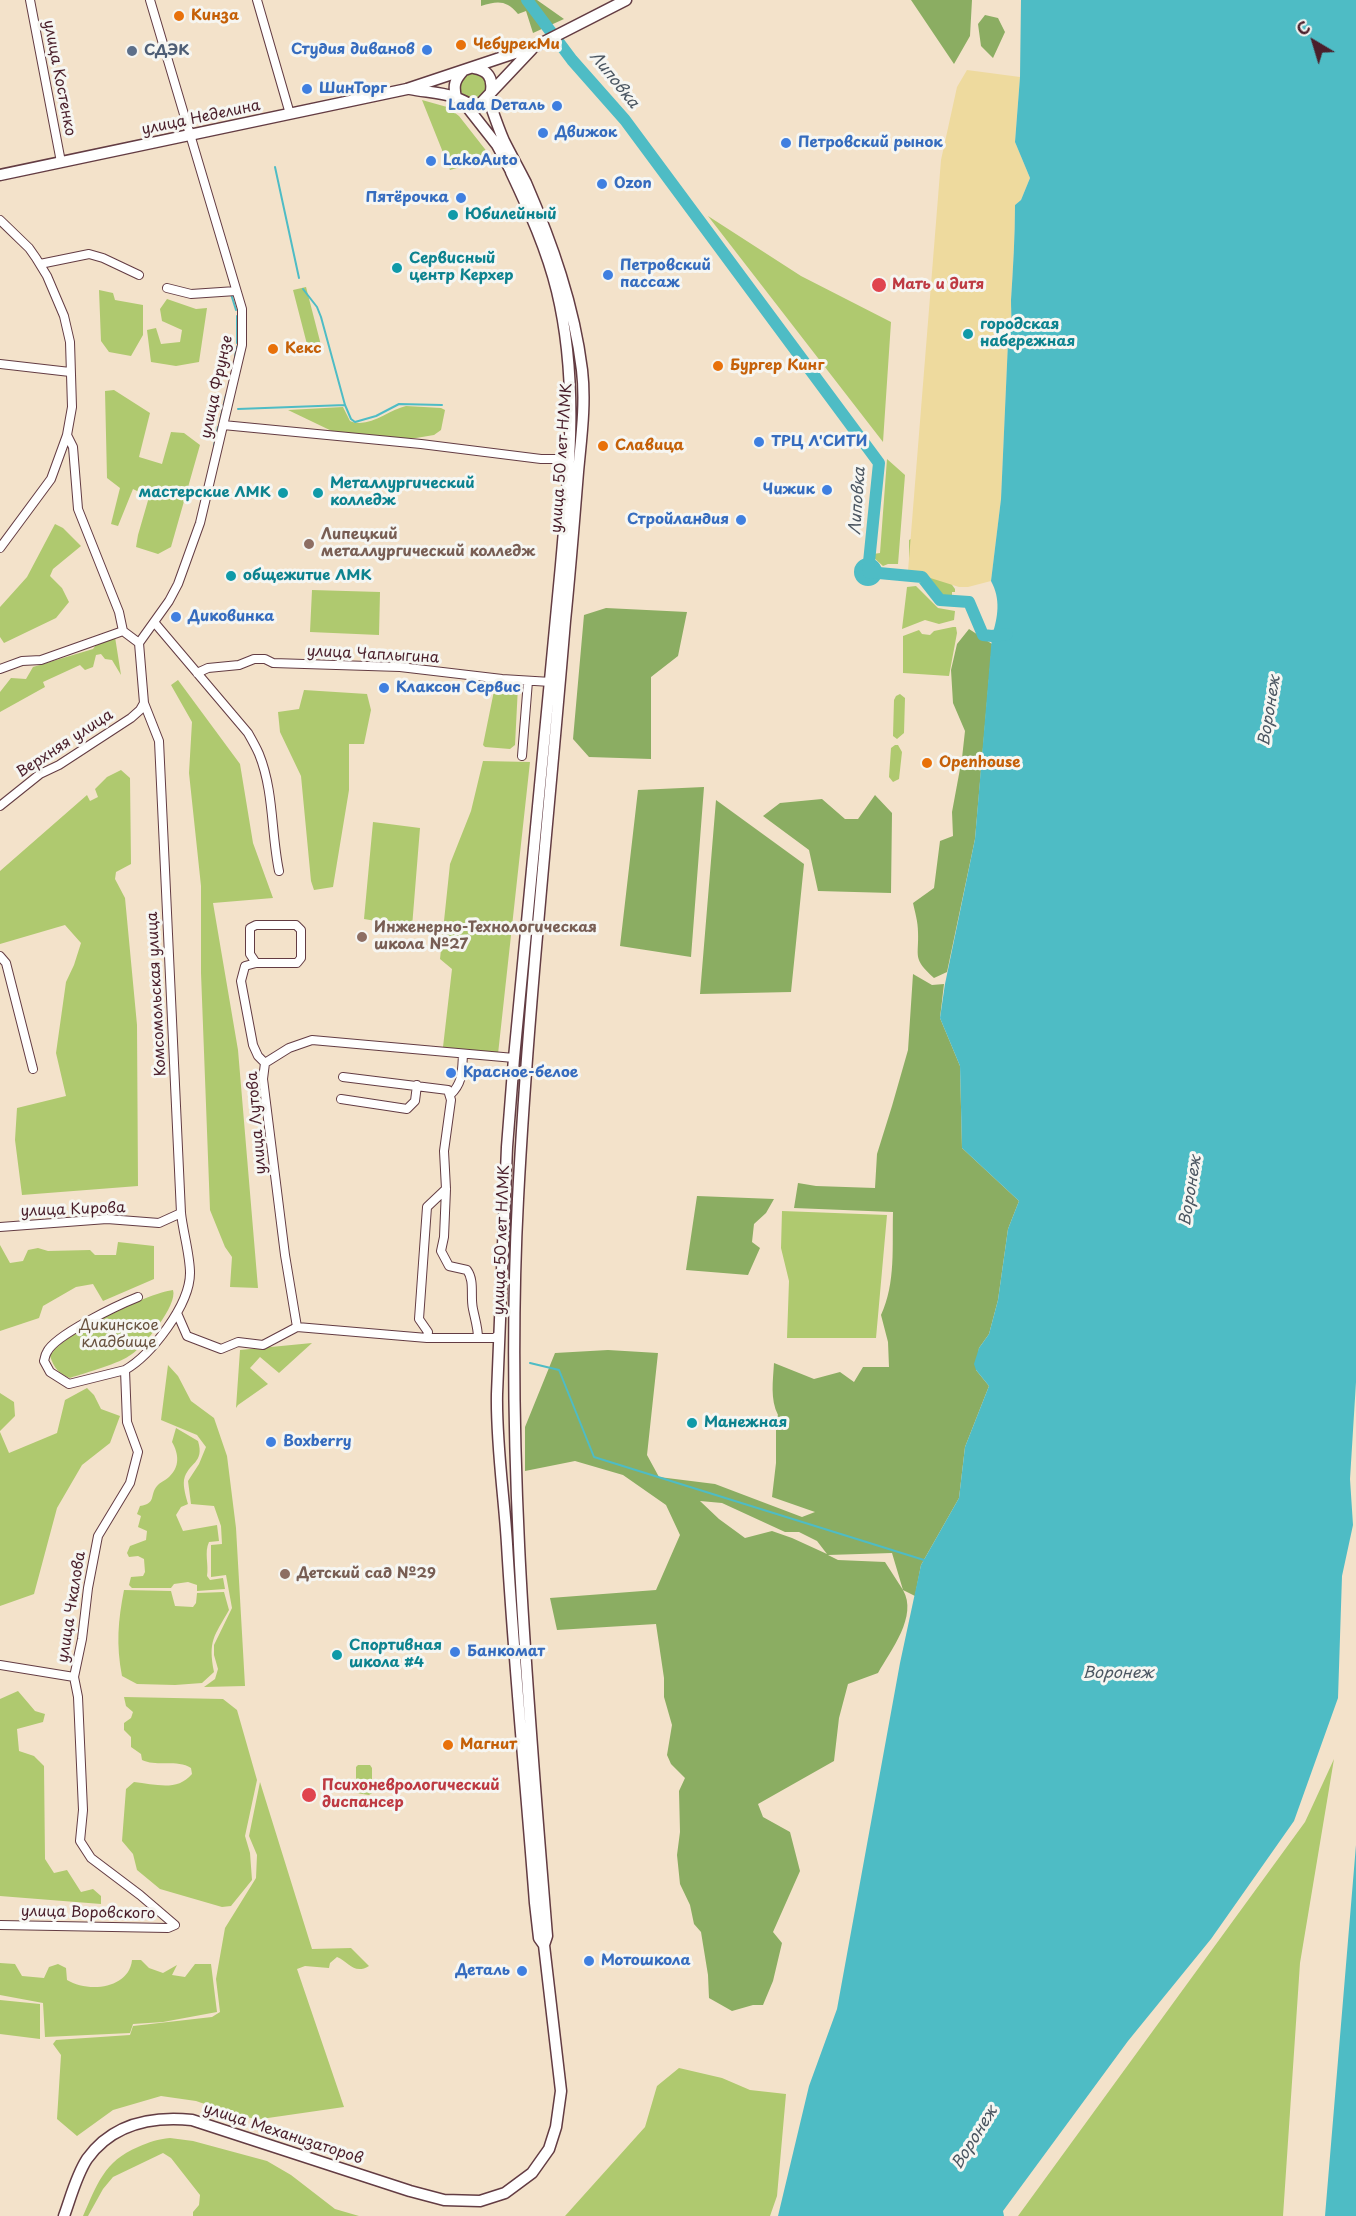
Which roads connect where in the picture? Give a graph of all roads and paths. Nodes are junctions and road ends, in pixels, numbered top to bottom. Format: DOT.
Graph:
graph roads {
  1 [pos="30,0"];
  2 [pos="150,0"];
  3 [pos="257,0"];
  4 [pos="626,0"];
  5 [pos="535,46"];
  6 [pos="468,69"];
  7 [pos="407,89"];
  8 [pos="490,94"];
  9 [pos="460,100"];
  10 [pos="290,114"];
  11 [pos="189,136"];
  12 [pos="61,162"];
  13 [pos="0,175"];
  14 [pos="0,220"];
  15 [pos="40,264"];
  16 [pos="139,274"];
  17 [pos="167,288"];
  18 [pos="236,291"];
  19 [pos="0,364"];
  20 [pos="70,372"];
  21 [pos="223,425"];
  22 [pos="67,435"];
  23 [pos="569,459"];
  24 [pos="1,545"];
  25 [pos="154,622"];
  26 [pos="123,631"];
  27 [pos="139,643"];
  28 [pos="0,669"];
  29 [pos="197,673"];
  30 [pos="528,681"];
  31 [pos="551,682"];
  32 [pos="559,694"];
  33 [pos="144,704"];
  34 [pos="522,756"];
  35 [pos="0,806"];
  36 [pos="279,872"];
  37 [pos="0,956"];
  38 [pos="256,963"];
  39 [pos="463,1054"];
  40 [pos="514,1058"];
  41 [pos="265,1063"];
  42 [pos="33,1069"];
  43 [pos="343,1077"];
  44 [pos="417,1085"];
  45 [pos="450,1095"];
  46 [pos="341,1099"];
  47 [pos="507,1147"];
  48 [pos="520,1163"];
  49 [pos="446,1189"];
  50 [pos="181,1213"];
  51 [pos="0,1227"];
  52 [pos="138,1297"];
  53 [pos="177,1313"];
  54 [pos="297,1327"];
  55 [pos="499,1335"];
  56 [pos="428,1338"];
  57 [pos="478,1338"];
  58 [pos="124,1370"];
  59 [pos="0,1665"];
  60 [pos="74,1677"];
  61 [pos="530,1785"];
  62 [pos="0,1925"];
  63 [pos="175,1925"];
  64 [pos="532,2173"];
  65 [pos="64,2216"];
  1 -- 12 [label="street, улица Костенко"];
  2 -- 11 [label="street, улица Фрунзе"];
  3 -- 10 [label="street"];
  4 -- 5 [label="main road"];
  5 -- 6 [label="main road, улица Неделина"];
  5 -- 8 [label="main road"];
  6 -- 7 [label="main road, улица Неделина"];
  6 -- 8 [label="main road"];
  6 -- 9 [label="main road"];
  7 -- 9 [label="main road"];
  7 -- 10 [label="main road, улица Неделина"];
  8 -- 9 [label="main road"];
  8 -- 32 [label="main road, улица 50 лет НЛМК"];
  9 -- 23 [label="main road, улица 50 лет НЛМК"];
  10 -- 11 [label="main road, улица Неделина"];
  11 -- 12 [label="main road, улица Неделина"];
  11 -- 18 [label="street, улица Фрунзе"];
  12 -- 13 [label="main road, улица Неделина"];
  14 -- 15 [label="street"];
  15 -- 16 [label="street"];
  15 -- 20 [label="street"];
  17 -- 18 [label="street"];
  18 -- 21 [label="street, улица Фрунзе"];
  19 -- 20 [label="street"];
  20 -- 22 [label="street"];
  21 -- 23 [label="street"];
  21 -- 25 [label="street, улица Фрунзе"];
  22 -- 24 [label="street"];
  22 -- 26 [label="street"];
  23 -- 31 [label="main road, улица 50 лет НЛМК"];
  25 -- 27 [label="street, улица Фрунзе"];
  25 -- 29 [label="street"];
  26 -- 27 [label="street"];
  26 -- 28 [label="street"];
  27 -- 33 [label="street"];
  29 -- 30 [label="street, улица Чаплыгина"];
  29 -- 36 [label="street"];
  30 -- 31 [label="street, улица Чаплыгина"];
  30 -- 34 [label="street"];
  31 -- 32 [label="main road"];
  31 -- 40 [label="main road, улица 50 лет НЛМК"];
  32 -- 48 [label="main road, улица 50 лет НЛМК"];
  33 -- 35 [label="street, Верхняя улица"];
  33 -- 50 [label="street, Комсомольская улица"];
  37 -- 42 [label="street"];
  38 -- 38 [label="street"];
  38 -- 41 [label="street"];
  39 -- 40 [label="street, улица Лутова"];
  39 -- 41 [label="street, улица Лутова"];
  39 -- 45 [label="street"];
  40 -- 47 [label="main road, улица 50 лет НЛМК"];
  41 -- 54 [label="street, улица Лутова"];
  43 -- 44 [label="street"];
  44 -- 45 [label="street"];
  44 -- 46 [label="street"];
  45 -- 49 [label="street"];
  47 -- 48 [label="main road"];
  47 -- 55 [label="main road, улица 50 лет НЛМК"];
  48 -- 61 [label="main road, улица 50 лет НЛМК"];
  49 -- 56 [label="street"];
  49 -- 57 [label="street"];
  50 -- 51 [label="street, улица Кирова"];
  50 -- 53 [label="street, Комсомольская улица"];
  52 -- 58 [label="street"];
  53 -- 54 [label="street"];
  53 -- 58 [label="street"];
  54 -- 56 [label="street"];
  55 -- 57 [label="street"];
  55 -- 61 [label="main road, улица 50 лет НЛМК"];
  56 -- 57 [label="street"];
  58 -- 60 [label="street, улица Чкалова"];
  59 -- 60 [label="street"];
  60 -- 63 [label="street, улица Чкалова"];
  61 -- 64 [label="main road, улица 50 лет НЛМК"];
  62 -- 63 [label="street, улица Воровского"];
  64 -- 65 [label="main road, улица Механизаторов"];
}
